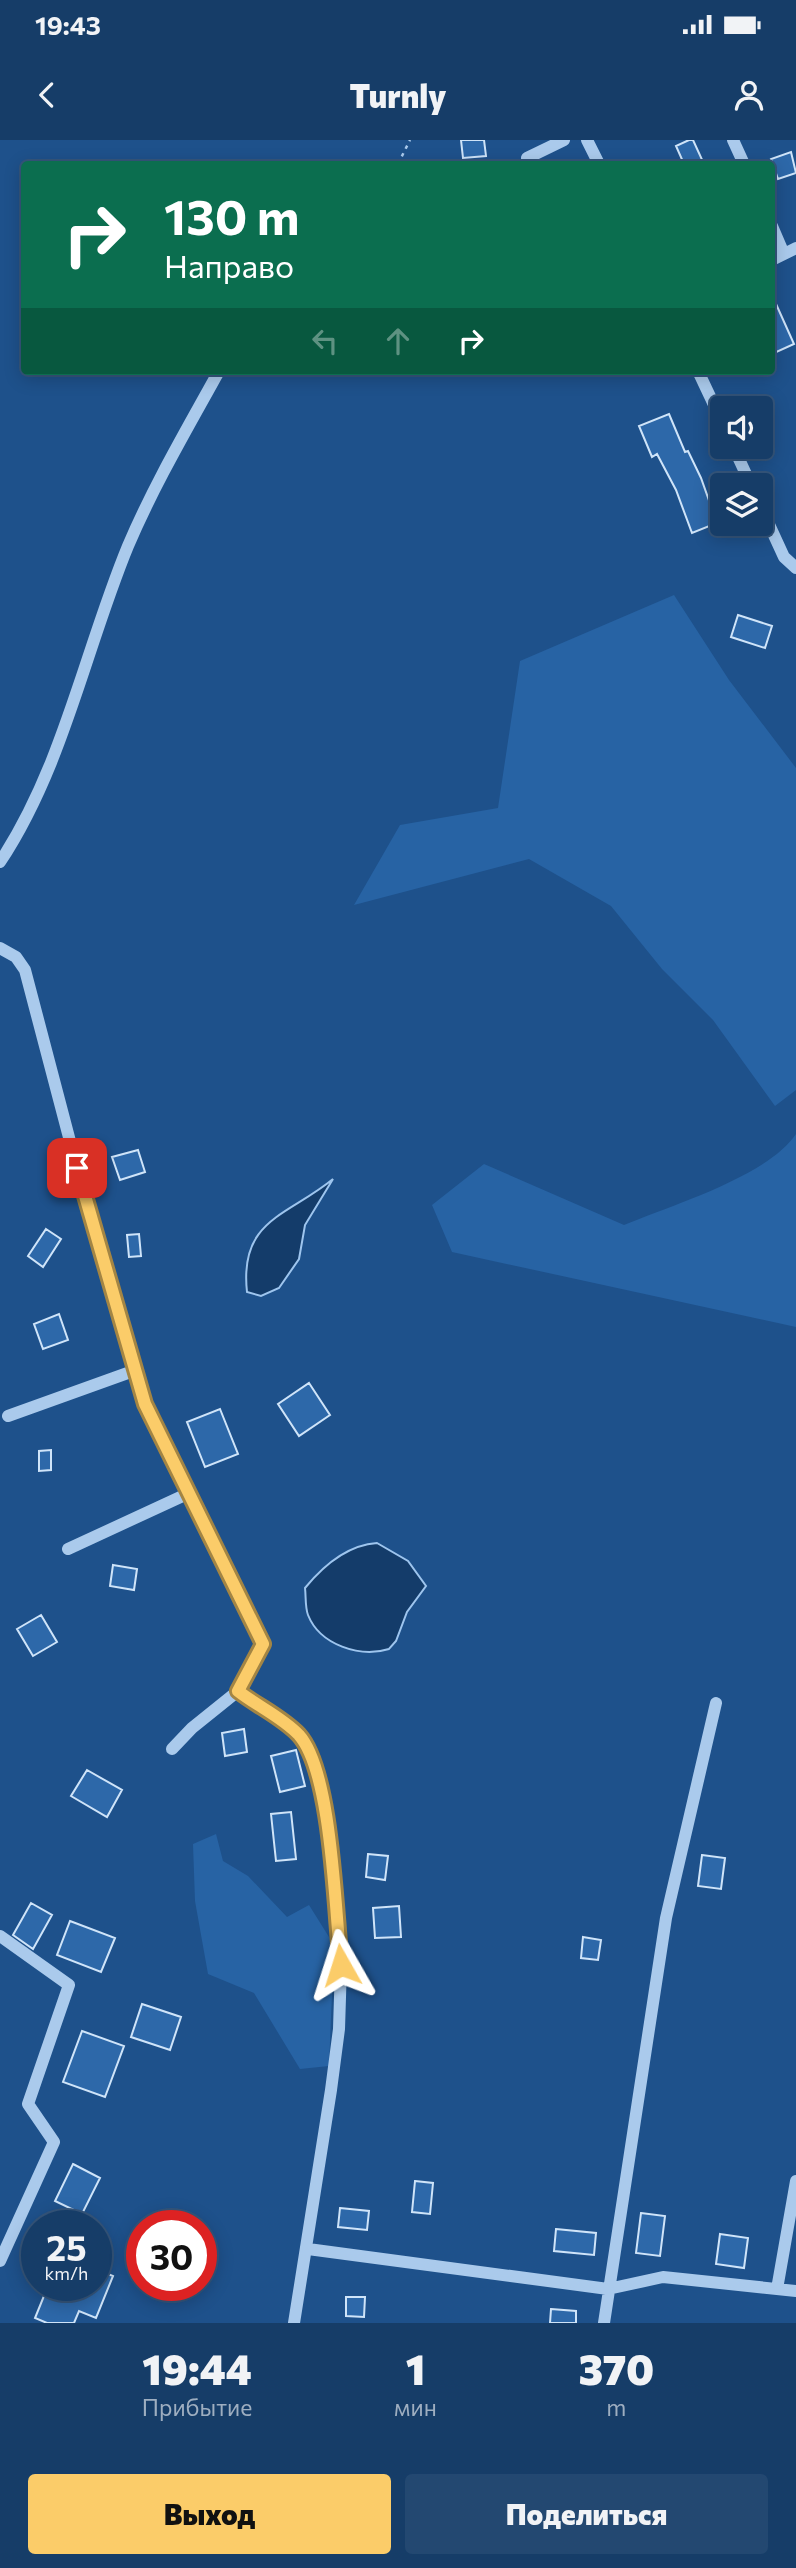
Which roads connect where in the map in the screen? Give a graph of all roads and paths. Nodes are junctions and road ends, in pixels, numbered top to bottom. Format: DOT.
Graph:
graph roads {
  1 [pos="410,140"];
  2 [pos="564,140"];
  3 [pos="587,140"];
  4 [pos="733,140"];
  5 [pos="527,158"];
  6 [pos="400,161"];
  7 [pos="598,161"];
  8 [pos="743,161"];
  9 [pos="775,230"];
  10 [pos="790,251"];
  11 [pos="217,375"];
  12 [pos="700,375"];
  13 [pos="710,396"];
  14 [pos="773,532"];
  15 [pos="796,568"];
  16 [pos="0,862"];
  17 [pos="0,948"];
  18 [pos="136,1370"];
  19 [pos="8,1416"];
  20 [pos="187,1494"];
  21 [pos="68,1549"];
  22 [pos="238,1691"];
  23 [pos="716,1703"];
  24 [pos="172,1749"];
  25 [pos="0,1936"];
  26 [pos="796,2180"];
  27 [pos="3,2246"];
  28 [pos="309,2249"];
  29 [pos="0,2260"];
  30 [pos="608,2289"];
  31 [pos="777,2289"];
  32 [pos="796,2291"];
  33 [pos="295,2323"];
  34 [pos="604,2323"];
  1 -- 6 [label="path"];
  2 -- 5 [label="street"];
  3 -- 7 [label="street"];
  4 -- 8 [label="street"];
  9 -- 10 [label="street"];
  11 -- 16 [label="street"];
  12 -- 13 [label="street"];
  14 -- 15 [label="street"];
  17 -- 18 [label="street"];
  18 -- 19 [label="street"];
  18 -- 20 [label="street"];
  20 -- 21 [label="street"];
  20 -- 22 [label="street"];
  22 -- 24 [label="street"];
  22 -- 28 [label="street"];
  23 -- 30 [label="street"];
  25 -- 27 [label="street"];
  26 -- 31 [label="street"];
  27 -- 29 [label="street"];
  28 -- 30 [label="street"];
  28 -- 33 [label="street"];
  30 -- 31 [label="street"];
  30 -- 34 [label="street"];
  31 -- 32 [label="street"];
}
